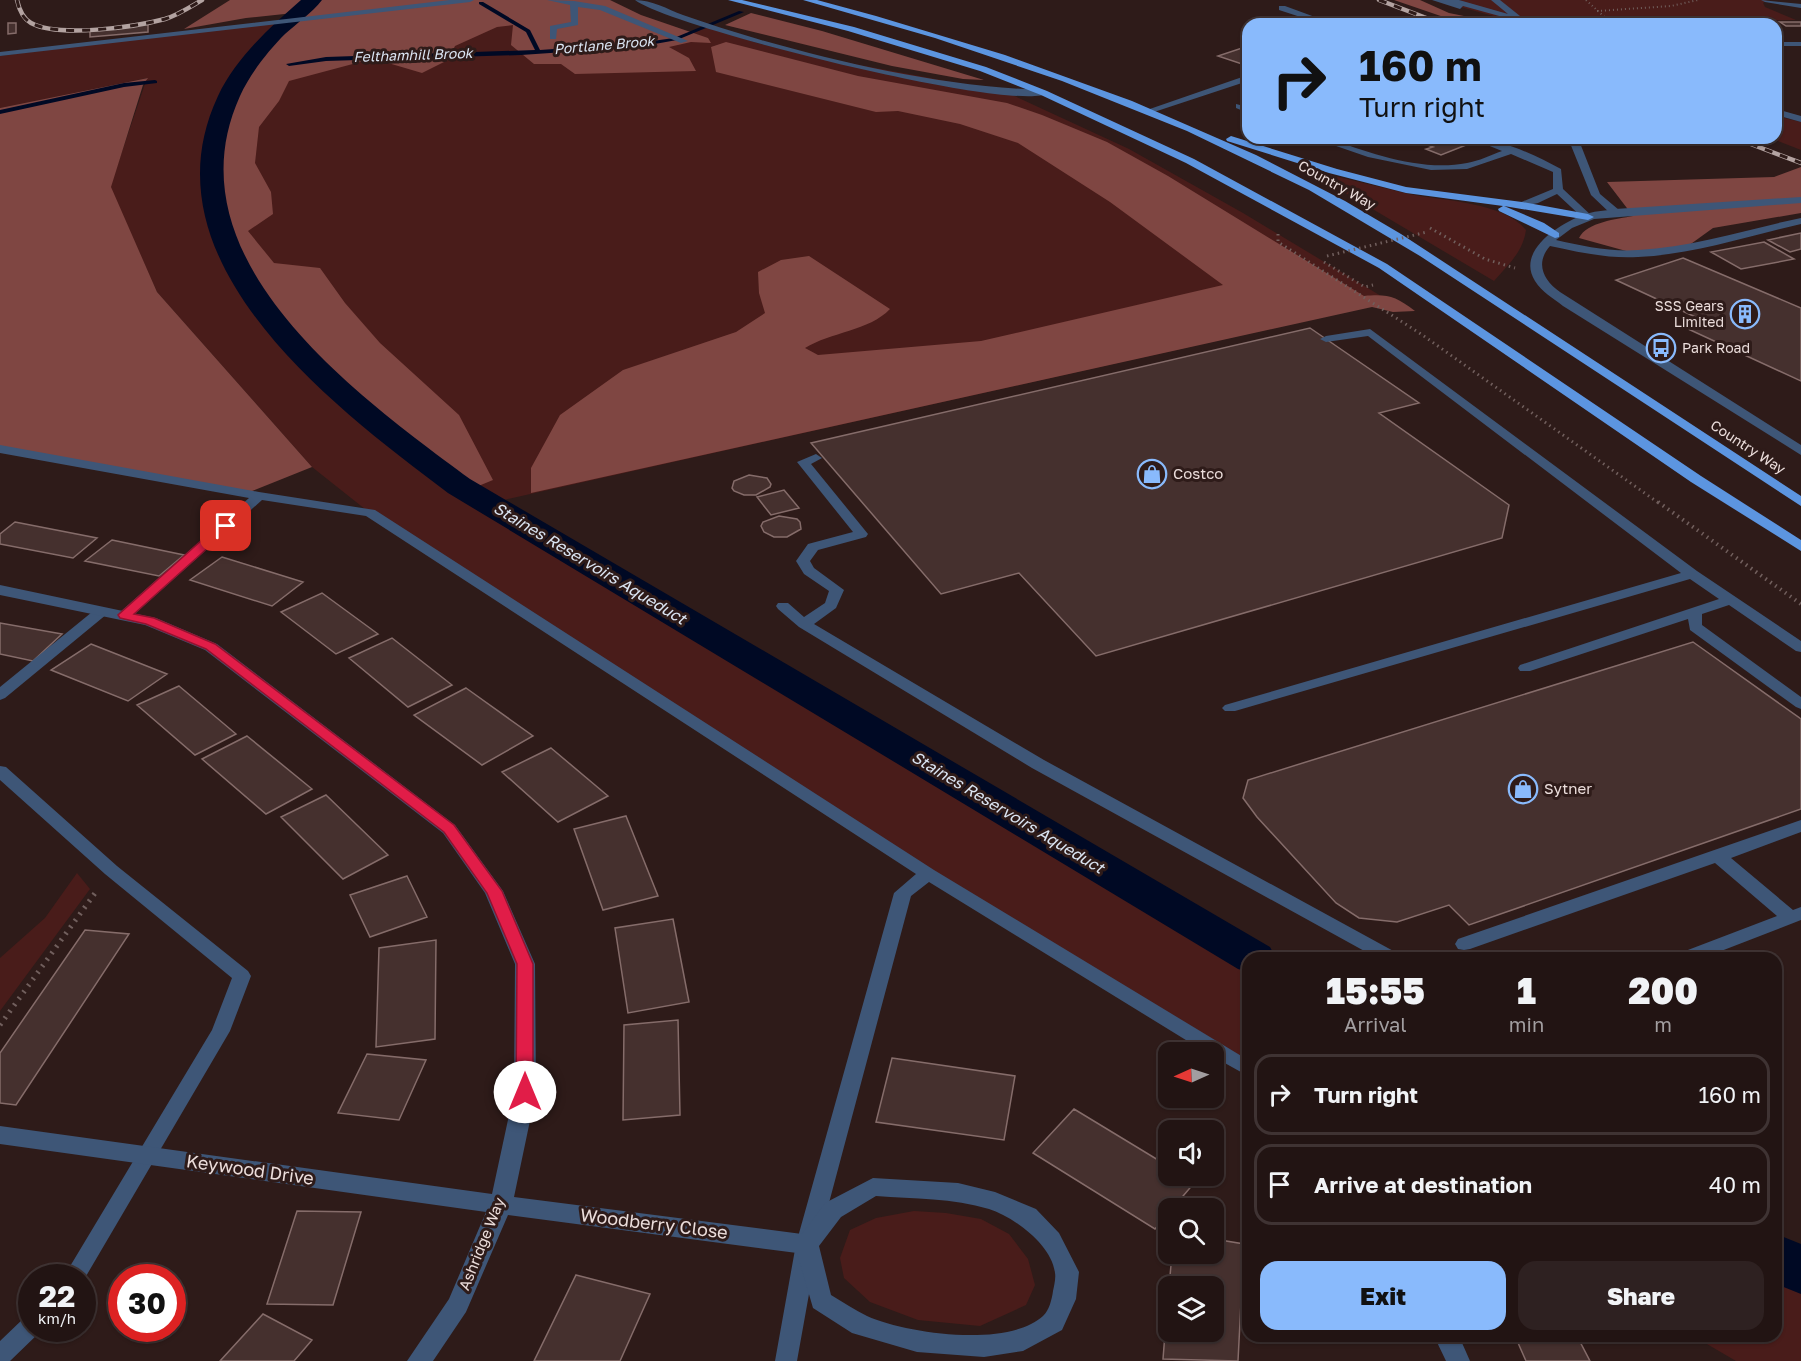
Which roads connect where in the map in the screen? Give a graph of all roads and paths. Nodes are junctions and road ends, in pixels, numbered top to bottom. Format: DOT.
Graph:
graph roads {
  1 [pos="470,0"];
  2 [pos="551,0"];
  3 [pos="639,0"];
  4 [pos="732,0"];
  5 [pos="810,0"];
  6 [pos="1436,0"];
  7 [pos="1451,0"];
  8 [pos="1495,0"];
  9 [pos="1586,0"];
  10 [pos="1698,0"];
  11 [pos="1765,0"];
  12 [pos="574,3"];
  13 [pos="1801,6"];
  14 [pos="1282,8"];
  15 [pos="1597,11"];
  16 [pos="1312,18"];
  17 [pos="1500,18"];
  18 [pos="1514,18"];
  19 [pos="1518,18"];
  20 [pos="1605,18"];
  21 [pos="553,37"];
  22 [pos="684,41"];
  23 [pos="5,43"];
  24 [pos="87,44"];
  25 [pos="1782,44"];
  26 [pos="1801,44"];
  27 [pos="0,54"];
  28 [pos="1242,80"];
  29 [pos="1044,93"];
  30 [pos="1148,111"];
  31 [pos="1782,114"];
  32 [pos="1801,119"];
  33 [pos="1190,128"];
  34 [pos="1242,144"];
  35 [pos="1243,144"];
  36 [pos="1335,144"];
  37 [pos="1491,144"];
  38 [pos="1575,144"];
  39 [pos="1510,151"];
  40 [pos="1558,190"];
  41 [pos="1801,200"];
  42 [pos="1486,201"];
  43 [pos="1522,205"];
  44 [pos="1615,212"];
  45 [pos="1588,217"];
  46 [pos="1801,221"];
  47 [pos="1427,232"];
  48 [pos="1278,233"];
  49 [pos="1552,238"];
  50 [pos="1327,256"];
  51 [pos="1326,339"];
  52 [pos="0,449"];
  53 [pos="1801,451"];
  54 [pos="816,458"];
  55 [pos="1696,479"];
  56 [pos="260,496"];
  57 [pos="1801,502"];
  58 [pos="1801,547"];
  59 [pos="1801,560"];
  60 [pos="1692,574"];
  61 [pos="0,590"];
  62 [pos="1730,600"];
  63 [pos="1801,604"];
  64 [pos="783,606"];
  65 [pos="102,611"];
  66 [pos="1695,612"];
  67 [pos="124,615"];
  68 [pos="804,624"];
  69 [pos="1801,648"];
  70 [pos="1525,668"];
  71 [pos="0,695"];
  72 [pos="1801,704"];
  73 [pos="1230,708"];
  74 [pos="0,771"];
  75 [pos="1801,826"];
  76 [pos="1718,856"];
  77 [pos="111,870"];
  78 [pos="928,874"];
  79 [pos="1796,915"];
  80 [pos="1464,944"];
  81 [pos="1380,952"];
  82 [pos="1701,952"];
  83 [pos="0,1025"];
  84 [pos="1242,1065"];
  85 [pos="0,1135"];
  86 [pos="148,1156"];
  87 [pos="501,1205"];
  88 [pos="807,1244"];
  89 [pos="82,1264"];
  90 [pos="18,1339"];
  91 [pos="1449,1342"];
  92 [pos="0,1356"];
  93 [pos="418,1361"];
  94 [pos="786,1361"];
  95 [pos="1458,1361"];
  1 -- 24 [label="lane"];
  2 -- 12 [label="lane"];
  3 -- 29 [label="lane"];
  4 -- 29 [label="highway"];
  5 -- 30 [label="highway, Country Way"];
  6 -- 17 [label="lane"];
  7 -- 18 [label="lane"];
  8 -- 19 [label="lane"];
  9 -- 15 [label="path"];
  10 -- 15 [label="path"];
  11 -- 13 [label="lane"];
  12 -- 21 [label="lane"];
  12 -- 22 [label="lane"];
  14 -- 16 [label="lane"];
  15 -- 20 [label="path"];
  23 -- 24 [label="lane"];
  24 -- 27 [label="lane"];
  25 -- 26 [label="lane"];
  28 -- 30 [label="lane"];
  29 -- 55 [label="highway"];
  30 -- 33 [label="highway, Country Way"];
  31 -- 32 [label="lane"];
  33 -- 34 [label="highway"];
  33 -- 57 [label="highway, Country Way"];
  35 -- 42 [label="highway"];
  36 -- 39 [label="lane"];
  37 -- 39 [label="lane"];
  38 -- 44 [label="lane"];
  39 -- 40 [label="lane"];
  40 -- 43 [label="lane"];
  40 -- 45 [label="lane"];
  41 -- 44 [label="street"];
  42 -- 43 [label="highway"];
  42 -- 49 [label="highway"];
  43 -- 45 [label="highway"];
  44 -- 45 [label="street"];
  45 -- 49 [label="street"];
  46 -- 49 [label="street"];
  47 -- 50 [label="path, bridge"];
  48 -- 63 [label="path"];
  49 -- 53 [label="street"];
  51 -- 60 [label="lane"];
  52 -- 56 [label="lane"];
  54 -- 68 [label="lane"];
  55 -- 58 [label="highway"];
  55 -- 59 [label="highway"];
  56 -- 67 [label="lane"];
  56 -- 78 [label="lane"];
  60 -- 62 [label="lane"];
  60 -- 73 [label="lane"];
  61 -- 65 [label="street, Ashridge Way"];
  62 -- 66 [label="lane"];
  62 -- 69 [label="lane"];
  64 -- 68 [label="lane"];
  65 -- 67 [label="street, Ashridge Way"];
  65 -- 71 [label="lane"];
  66 -- 70 [label="lane"];
  66 -- 72 [label="lane"];
  67 -- 87 [label="street, Ashridge Way"];
  68 -- 81 [label="lane"];
  74 -- 77 [label="lane"];
  75 -- 76 [label="lane"];
  76 -- 79 [label="lane"];
  76 -- 80 [label="lane"];
  77 -- 83 [label="path"];
  77 -- 86 [label="lane"];
  78 -- 84 [label="lane"];
  78 -- 88 [label="lane"];
  79 -- 82 [label="lane"];
  85 -- 86 [label="street, Keywood Drive"];
  86 -- 87 [label="street, Keywood Drive"];
  86 -- 89 [label="lane"];
  87 -- 88 [label="street, Woodberry Close"];
  87 -- 93 [label="street, Ashridge Way"];
  88 -- 88 [label="street"];
  88 -- 94 [label="lane"];
  90 -- 92 [label="lane"];
  91 -- 95 [label="street"];
}
